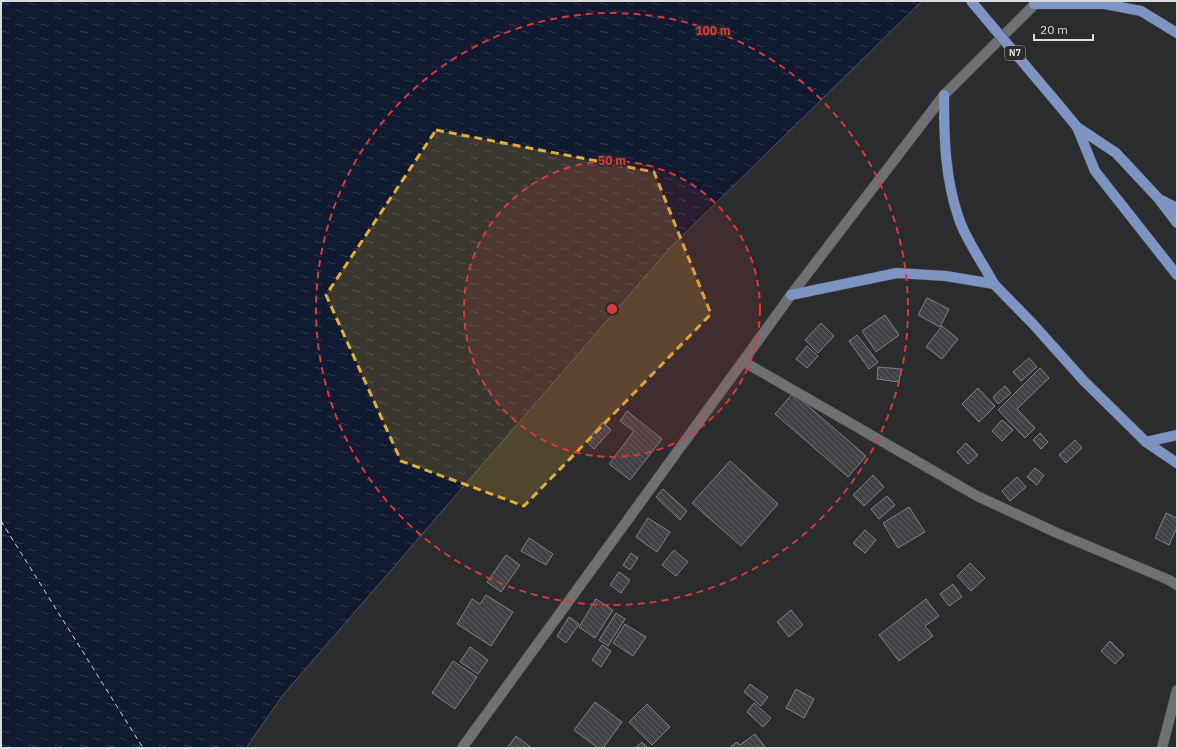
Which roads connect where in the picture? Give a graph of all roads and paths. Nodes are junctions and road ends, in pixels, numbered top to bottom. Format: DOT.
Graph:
graph roads {
  1 [pos="972,1"];
  2 [pos="1036,3"];
  3 [pos="1177,33"];
  4 [pos="944,95"];
  5 [pos="1077,127"];
  6 [pos="1158,198"];
  7 [pos="1177,208"];
  8 [pos="1177,223"];
  9 [pos="1177,275"];
  10 [pos="994,284"];
  11 [pos="792,295"];
  12 [pos="744,362"];
  13 [pos="1177,435"];
  14 [pos="1146,442"];
  15 [pos="1177,463"];
  16 [pos="1177,585"];
  17 [pos="1177,690"];
  18 [pos="462,748"];
  19 [pos="1162,748"];
  1 -- 5 [label="main road, N7, bridge"];
  2 -- 3 [label="main road"];
  2 -- 4 [label="street"];
  4 -- 10 [label="main road"];
  4 -- 11 [label="street"];
  5 -- 6 [label="main road, N7"];
  5 -- 9 [label="main road, N7"];
  6 -- 7 [label="main road"];
  6 -- 8 [label="main road, N7"];
  10 -- 11 [label="main road"];
  10 -- 14 [label="main road"];
  11 -- 12 [label="street"];
  12 -- 16 [label="street"];
  12 -- 18 [label="street"];
  13 -- 14 [label="main road"];
  14 -- 15 [label="main road"];
  17 -- 19 [label="street"];
}
